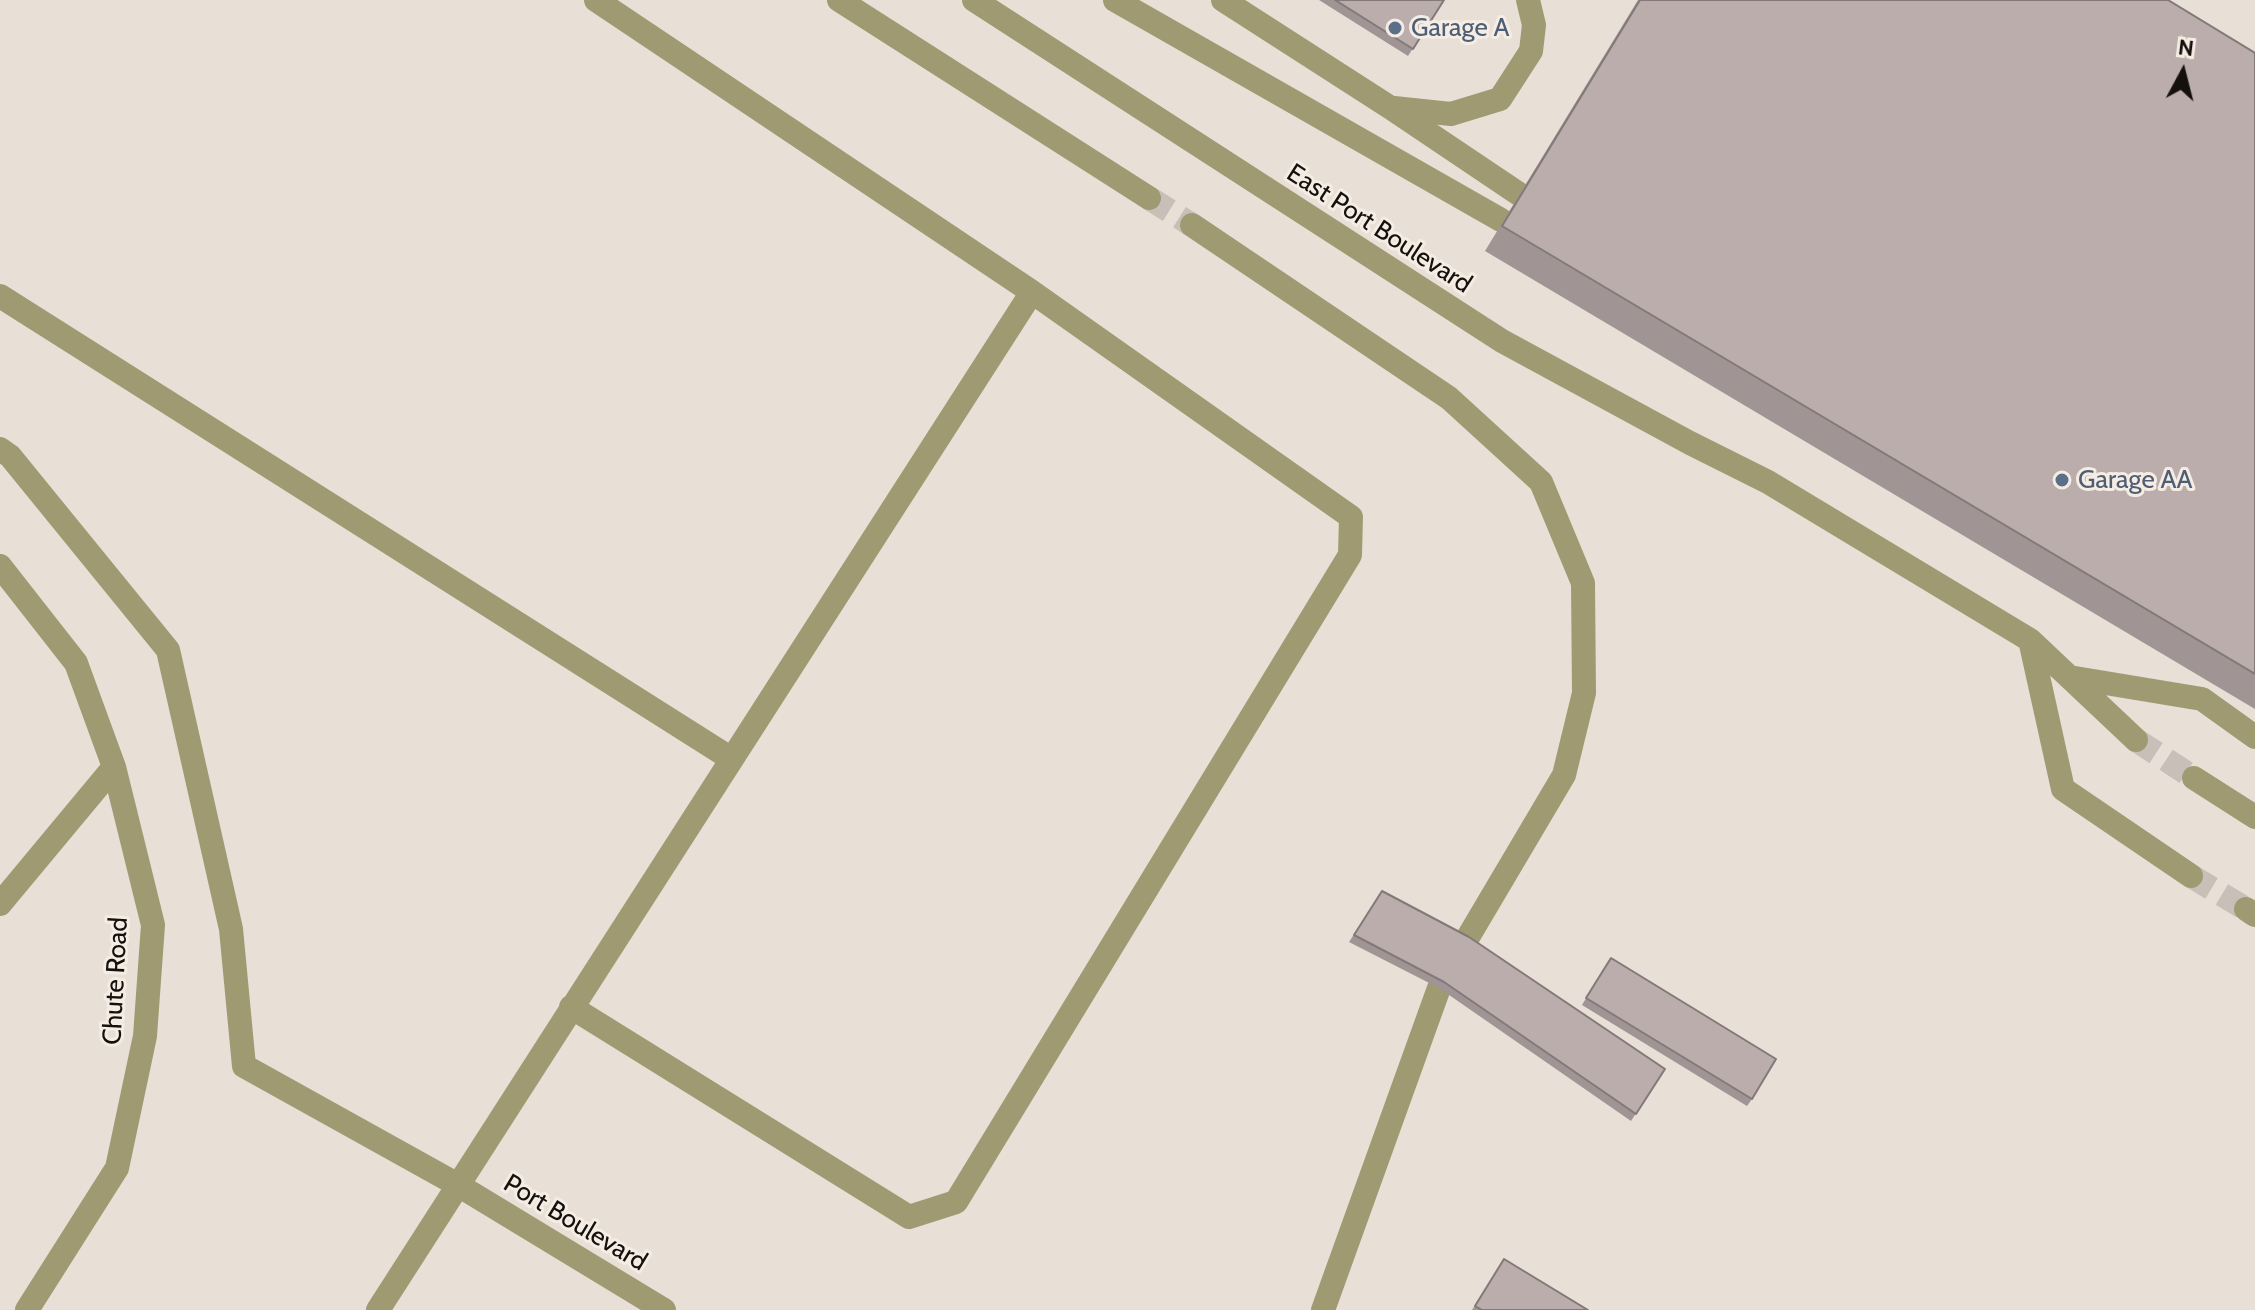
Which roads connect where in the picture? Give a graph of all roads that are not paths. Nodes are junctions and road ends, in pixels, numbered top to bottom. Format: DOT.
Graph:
graph roads {
  1 [pos="596,0"];
  2 [pos="839,0"];
  3 [pos="974,0"];
  4 [pos="1115,0"];
  5 [pos="1223,0"];
  6 [pos="1528,0"];
  7 [pos="1391,108"];
  8 [pos="1519,194"];
  9 [pos="1149,198"];
  10 [pos="1501,220"];
  11 [pos="1192,225"];
  12 [pos="1032,292"];
  13 [pos="0,296"];
  14 [pos="0,449"];
  15 [pos="0,566"];
  16 [pos="2030,640"];
  17 [pos="2069,677"];
  18 [pos="2255,737"];
  19 [pos="2136,740"];
  20 [pos="730,758"];
  21 [pos="114,767"];
  22 [pos="2194,778"];
  23 [pos="2255,817"];
  24 [pos="2191,876"];
  25 [pos="0,904"];
  26 [pos="1464,944"];
  27 [pos="1439,988"];
  28 [pos="571,1007"];
  29 [pos="458,1185"];
  30 [pos="27,1310"];
  31 [pos="378,1310"];
  32 [pos="664,1310"];
  33 [pos="1323,1310"];
  1 -- 12 [label="street"];
  2 -- 9 [label="street"];
  3 -- 16 [label="street, East Port Boulevard"];
  4 -- 10 [label="street"];
  5 -- 7 [label="street"];
  6 -- 7 [label="street"];
  7 -- 8 [label="street"];
  11 -- 26 [label="street"];
  12 -- 20 [label="street"];
  12 -- 28 [label="street"];
  13 -- 20 [label="street"];
  14 -- 29 [label="street, Port Boulevard"];
  15 -- 21 [label="street, Chute Road"];
  16 -- 17 [label="street, East Port Boulevard"];
  16 -- 24 [label="street"];
  17 -- 18 [label="street"];
  17 -- 19 [label="street, East Port Boulevard"];
  20 -- 28 [label="street"];
  21 -- 25 [label="street"];
  21 -- 30 [label="street, Chute Road"];
  22 -- 23 [label="street"];
  27 -- 33 [label="street"];
  28 -- 29 [label="street"];
  29 -- 31 [label="street"];
  29 -- 32 [label="street, Port Boulevard"];
}
